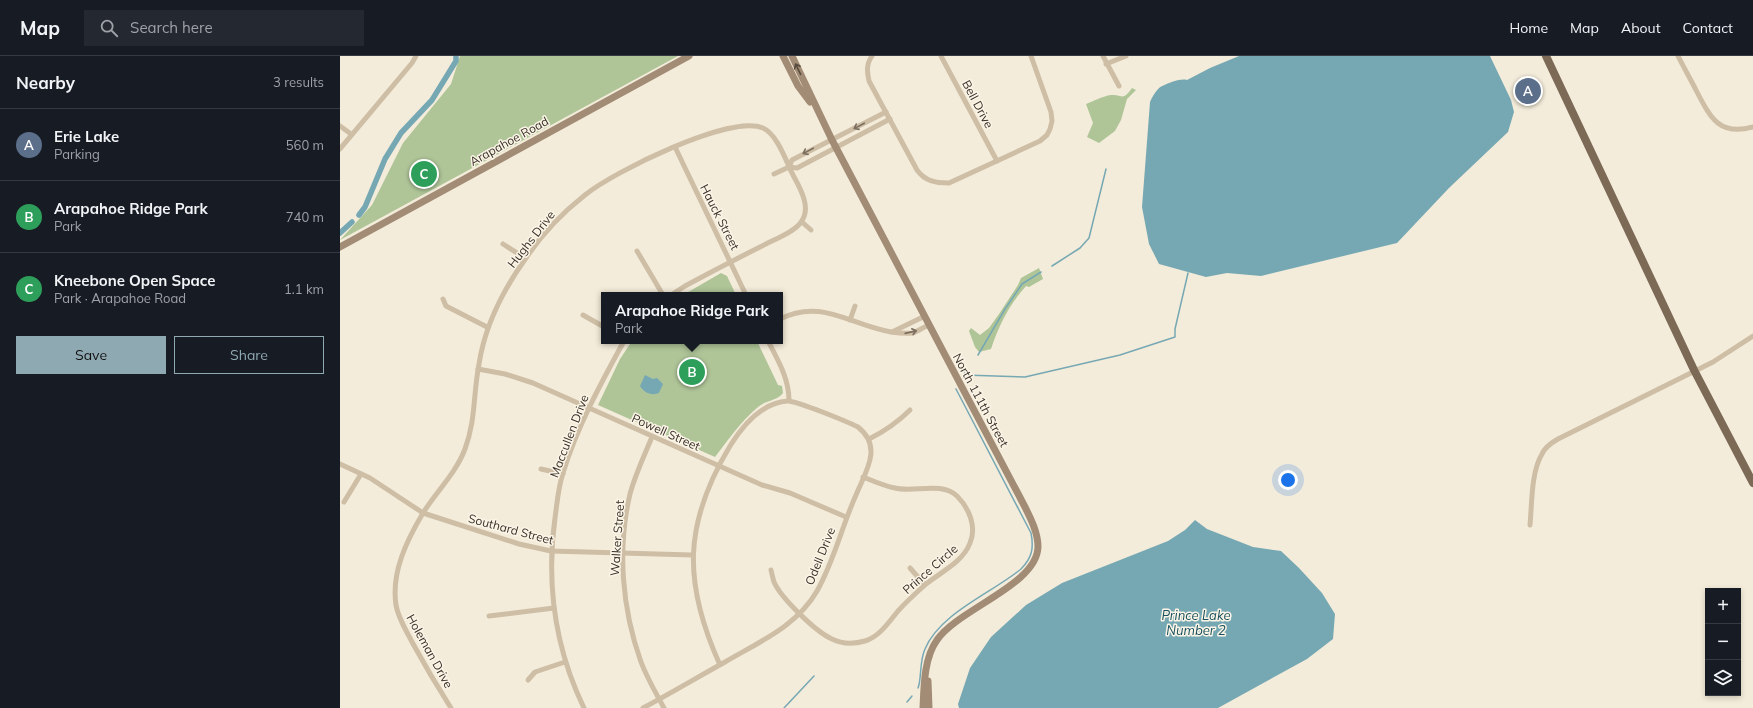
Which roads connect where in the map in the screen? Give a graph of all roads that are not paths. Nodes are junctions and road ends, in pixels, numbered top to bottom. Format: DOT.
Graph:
graph roads {
  1 [pos="416,56"];
  2 [pos="689,56"];
  3 [pos="783,56"];
  4 [pos="792,56"];
  5 [pos="872,56"];
  6 [pos="941,56"];
  7 [pos="1031,56"];
  8 [pos="1103,56"];
  9 [pos="1126,56"];
  10 [pos="1546,56"];
  11 [pos="1678,56"];
  12 [pos="1106,64"];
  13 [pos="1119,86"];
  14 [pos="886,112"];
  15 [pos="818,113"];
  16 [pos="890,119"];
  17 [pos="340,126"];
  18 [pos="1753,127"];
  19 [pos="351,134"];
  20 [pos="832,140"];
  21 [pos="675,148"];
  22 [pos="836,148"];
  23 [pos="340,149"];
  24 [pos="997,161"];
  25 [pos="789,167"];
  26 [pos="774,174"];
  27 [pos="802,222"];
  28 [pos="811,230"];
  29 [pos="503,244"];
  30 [pos="340,246"];
  31 [pos="637,251"];
  32 [pos="525,258"];
  33 [pos="731,262"];
  34 [pos="661,292"];
  35 [pos="675,292"];
  36 [pos="745,292"];
  37 [pos="444,298"];
  38 [pos="855,306"];
  39 [pos="582,315"];
  40 [pos="924,316"];
  41 [pos="783,318"];
  42 [pos="850,320"];
  43 [pos="601,325"];
  44 [pos="929,325"];
  45 [pos="487,327"];
  46 [pos="892,332"];
  47 [pos="1753,336"];
  48 [pos="622,344"];
  49 [pos="769,344"];
  50 [pos="478,369"];
  51 [pos="1694,370"];
  52 [pos="789,400"];
  53 [pos="589,409"];
  54 [pos="910,410"];
  55 [pos="652,437"];
  56 [pos="868,439"];
  57 [pos="340,464"];
  58 [pos="718,466"];
  59 [pos="541,469"];
  60 [pos="361,474"];
  61 [pos="562,474"];
  62 [pos="863,477"];
  63 [pos="1753,482"];
  64 [pos="344,502"];
  65 [pos="423,513"];
  66 [pos="846,517"];
  67 [pos="1530,525"];
  68 [pos="552,552"];
  69 [pos="623,553"];
  70 [pos="692,555"];
  71 [pos="910,568"];
  72 [pos="772,570"];
  73 [pos="925,585"];
  74 [pos="554,608"];
  75 [pos="800,614"];
  76 [pos="489,616"];
  77 [pos="565,662"];
  78 [pos="720,665"];
  79 [pos="927,669"];
  80 [pos="528,680"];
  81 [pos="659,699"];
  82 [pos="451,708"];
  83 [pos="584,708"];
  84 [pos="643,708"];
  85 [pos="664,708"];
  86 [pos="923,708"];
  87 [pos="929,708"];
  1 -- 19 [label="street"];
  2 -- 30 [label="street, Arapahoe Road"];
  3 -- 15 [label="street, North 111th Street"];
  15 -- 4 [label="street, North 111th Street, one-way"];
  5 -- 14 [label="street"];
  6 -- 24 [label="street, Bell Drive"];
  7 -- 24 [label="street"];
  8 -- 12 [label="street"];
  9 -- 12 [label="street"];
  10 -- 51 [label="main road"];
  11 -- 18 [label="street"];
  12 -- 13 [label="street"];
  14 -- 16 [label="street"];
  14 -- 20 [label="street, one-way"];
  15 -- 20 [label="street, North 111th Street"];
  16 -- 22 [label="street"];
  16 -- 24 [label="street"];
  17 -- 19 [label="street"];
  19 -- 23 [label="street"];
  20 -- 22 [label="street, North 111th Street"];
  20 -- 25 [label="street, one-way"];
  21 -- 25 [label="street, Hughs Drive"];
  21 -- 32 [label="street, Hughs Drive"];
  21 -- 33 [label="street, Hauck Street"];
  22 -- 25 [label="street"];
  22 -- 40 [label="street, North 111th Street"];
  25 -- 26 [label="street"];
  25 -- 27 [label="street, Hughs Drive"];
  27 -- 28 [label="street"];
  27 -- 33 [label="street"];
  29 -- 32 [label="street"];
  31 -- 34 [label="street"];
  32 -- 45 [label="street, Hughs Drive"];
  33 -- 35 [label="street"];
  33 -- 36 [label="street, Hauck Street"];
  37 -- 45 [label="street"];
  38 -- 42 [label="street"];
  39 -- 43 [label="street"];
  40 -- 44 [label="street, North 111th Street"];
  40 -- 46 [label="street"];
  41 -- 42 [label="street"];
  42 -- 46 [label="street"];
  46 -- 44 [label="street, one-way"];
  44 -- 79 [label="street, North 111th Street"];
  45 -- 50 [label="street, Hughs Drive"];
  47 -- 51 [label="street"];
  48 -- 53 [label="street, Maccullen Drive"];
  49 -- 52 [label="street"];
  50 -- 53 [label="street, Powell Street"];
  50 -- 65 [label="street, Hughs Drive"];
  51 -- 63 [label="main road"];
  51 -- 67 [label="street"];
  52 -- 56 [label="street"];
  52 -- 58 [label="street"];
  53 -- 55 [label="street, Powell Street"];
  53 -- 61 [label="street, Maccullen Drive"];
  54 -- 56 [label="street"];
  55 -- 58 [label="street, Powell Street"];
  55 -- 69 [label="street, Walker Street"];
  56 -- 62 [label="street, Odell Drive"];
  57 -- 60 [label="street, Southard Street"];
  58 -- 66 [label="street, Powell Street"];
  58 -- 70 [label="street"];
  59 -- 61 [label="street"];
  60 -- 64 [label="street"];
  60 -- 65 [label="street, Southard Street"];
  61 -- 68 [label="street, Maccullen Drive"];
  62 -- 66 [label="street, Odell Drive"];
  62 -- 73 [label="street, Prince Circle"];
  65 -- 68 [label="street, Southard Street"];
  65 -- 82 [label="street, Holeman Drive"];
  66 -- 75 [label="street, Odell Drive"];
  68 -- 69 [label="street, Southard Street"];
  68 -- 74 [label="street, Maccullen Drive"];
  69 -- 70 [label="street, Southard Street"];
  69 -- 81 [label="street, Walker Street"];
  70 -- 78 [label="street"];
  71 -- 73 [label="street"];
  72 -- 75 [label="street, Prince Circle"];
  73 -- 75 [label="street, Prince Circle"];
  74 -- 76 [label="street"];
  74 -- 77 [label="street, Maccullen Drive"];
  75 -- 78 [label="street, Odell Drive"];
  77 -- 80 [label="street"];
  77 -- 83 [label="street, Maccullen Drive"];
  78 -- 81 [label="street, Odell Drive"];
  79 -- 86 [label="street, North 111th Street"];
  79 -- 87 [label="street, North 111th Street"];
  81 -- 84 [label="street"];
  81 -- 85 [label="street, Walker Street"];
}
